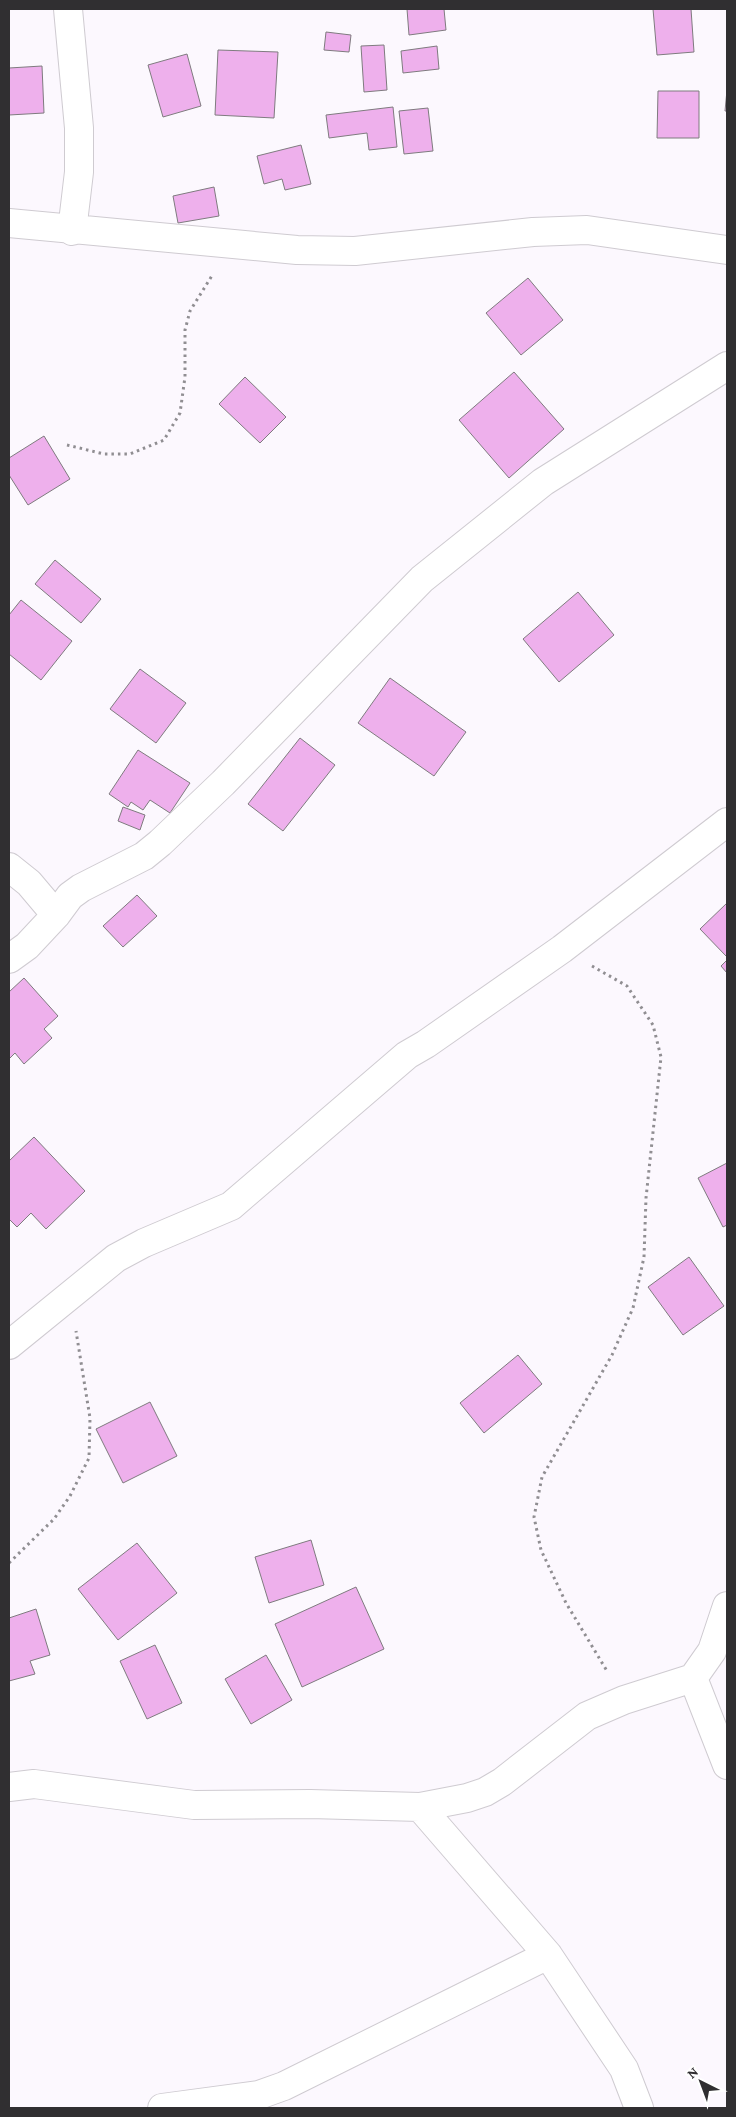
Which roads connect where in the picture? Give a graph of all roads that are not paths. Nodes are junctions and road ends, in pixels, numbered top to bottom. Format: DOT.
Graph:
graph roads {
  1 [pos="68,9"];
  2 [pos="9,223"];
  3 [pos="72,231"];
  4 [pos="727,250"];
  5 [pos="727,366"];
  6 [pos="727,822"];
  7 [pos="9,867"];
  8 [pos="56,915"];
  9 [pos="9,959"];
  10 [pos="9,1346"];
  11 [pos="727,1606"];
  12 [pos="693,1678"];
  13 [pos="727,1765"];
  14 [pos="9,1787"];
  15 [pos="420,1806"];
  16 [pos="548,1955"];
  17 [pos="162,2108"];
  18 [pos="639,2108"];
  1 -- 3 [label="street"];
  2 -- 3 [label="street"];
  3 -- 4 [label="street"];
  5 -- 8 [label="street"];
  6 -- 10 [label="street"];
  7 -- 8 [label="street"];
  8 -- 9 [label="street"];
  11 -- 12 [label="street"];
  12 -- 13 [label="street"];
  12 -- 15 [label="street"];
  14 -- 15 [label="street"];
  15 -- 16 [label="street"];
  16 -- 17 [label="street"];
  16 -- 18 [label="street"];
}
